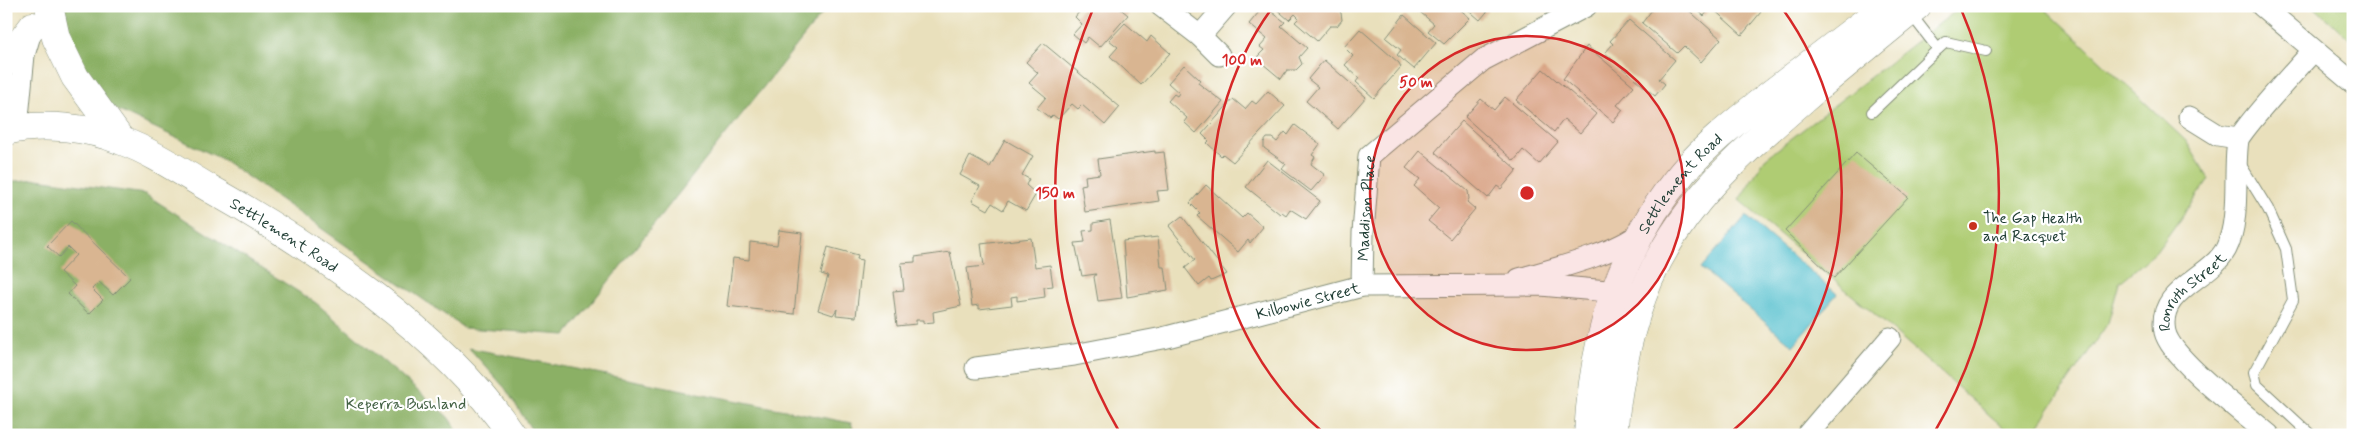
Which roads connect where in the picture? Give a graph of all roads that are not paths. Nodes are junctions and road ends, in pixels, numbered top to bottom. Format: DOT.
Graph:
graph roads {
  1 [pos="1161,6"];
  2 [pos="1226,6"];
  3 [pos="1586,6"];
  4 [pos="2262,6"];
  5 [pos="1904,8"];
  6 [pos="41,13"];
  7 [pos="1200,36"];
  8 [pos="1938,49"];
  9 [pos="1986,50"];
  10 [pos="2313,51"];
  11 [pos="1219,55"];
  12 [pos="6,60"];
  13 [pos="2353,83"];
  14 [pos="1872,112"];
  15 [pos="2190,117"];
  16 [pos="12,130"];
  17 [pos="2238,138"];
  18 [pos="121,140"];
  19 [pos="2238,160"];
  20 [pos="1641,232"];
  21 [pos="1500,284"];
  22 [pos="1362,286"];
  23 [pos="1614,291"];
  24 [pos="1644,296"];
  25 [pos="1890,338"];
  26 [pos="976,368"];
  27 [pos="1604,396"];
  28 [pos="512,435"];
  29 [pos="1588,435"];
  30 [pos="1613,435"];
  31 [pos="1807,435"];
  32 [pos="2269,435"];
  33 [pos="2311,435"];
  1 -- 7 [label="street"];
  2 -- 7 [label="street"];
  3 -- 22 [label="street, Maddison Place"];
  4 -- 10 [label="street"];
  5 -- 8 [label="lane"];
  5 -- 20 [label="main road, Settlement Road"];
  5 -- 24 [label="main road, Settlement Road"];
  6 -- 12 [label="main road"];
  6 -- 16 [label="street"];
  6 -- 18 [label="main road"];
  7 -- 11 [label="street"];
  8 -- 9 [label="lane"];
  8 -- 14 [label="lane"];
  10 -- 13 [label="street"];
  10 -- 17 [label="street"];
  15 -- 17 [label="street"];
  16 -- 18 [label="main road, Settlement Road"];
  17 -- 19 [label="street, Ronruth Street"];
  18 -- 28 [label="main road, Settlement Road"];
  19 -- 32 [label="street, Ronruth Street"];
  19 -- 33 [label="lane"];
  20 -- 21 [label="street"];
  20 -- 23 [label="main road, Settlement Road"];
  21 -- 22 [label="street, Kilbowie Street"];
  21 -- 23 [label="street, Kilbowie Street"];
  22 -- 26 [label="street, Kilbowie Street"];
  23 -- 24 [label="street, Kilbowie Street"];
  23 -- 27 [label="main road, Settlement Road"];
  24 -- 27 [label="main road, Settlement Road"];
  25 -- 31 [label="street"];
  27 -- 29 [label="main road, Settlement Road"];
  27 -- 30 [label="main road, Settlement Road"];
}
